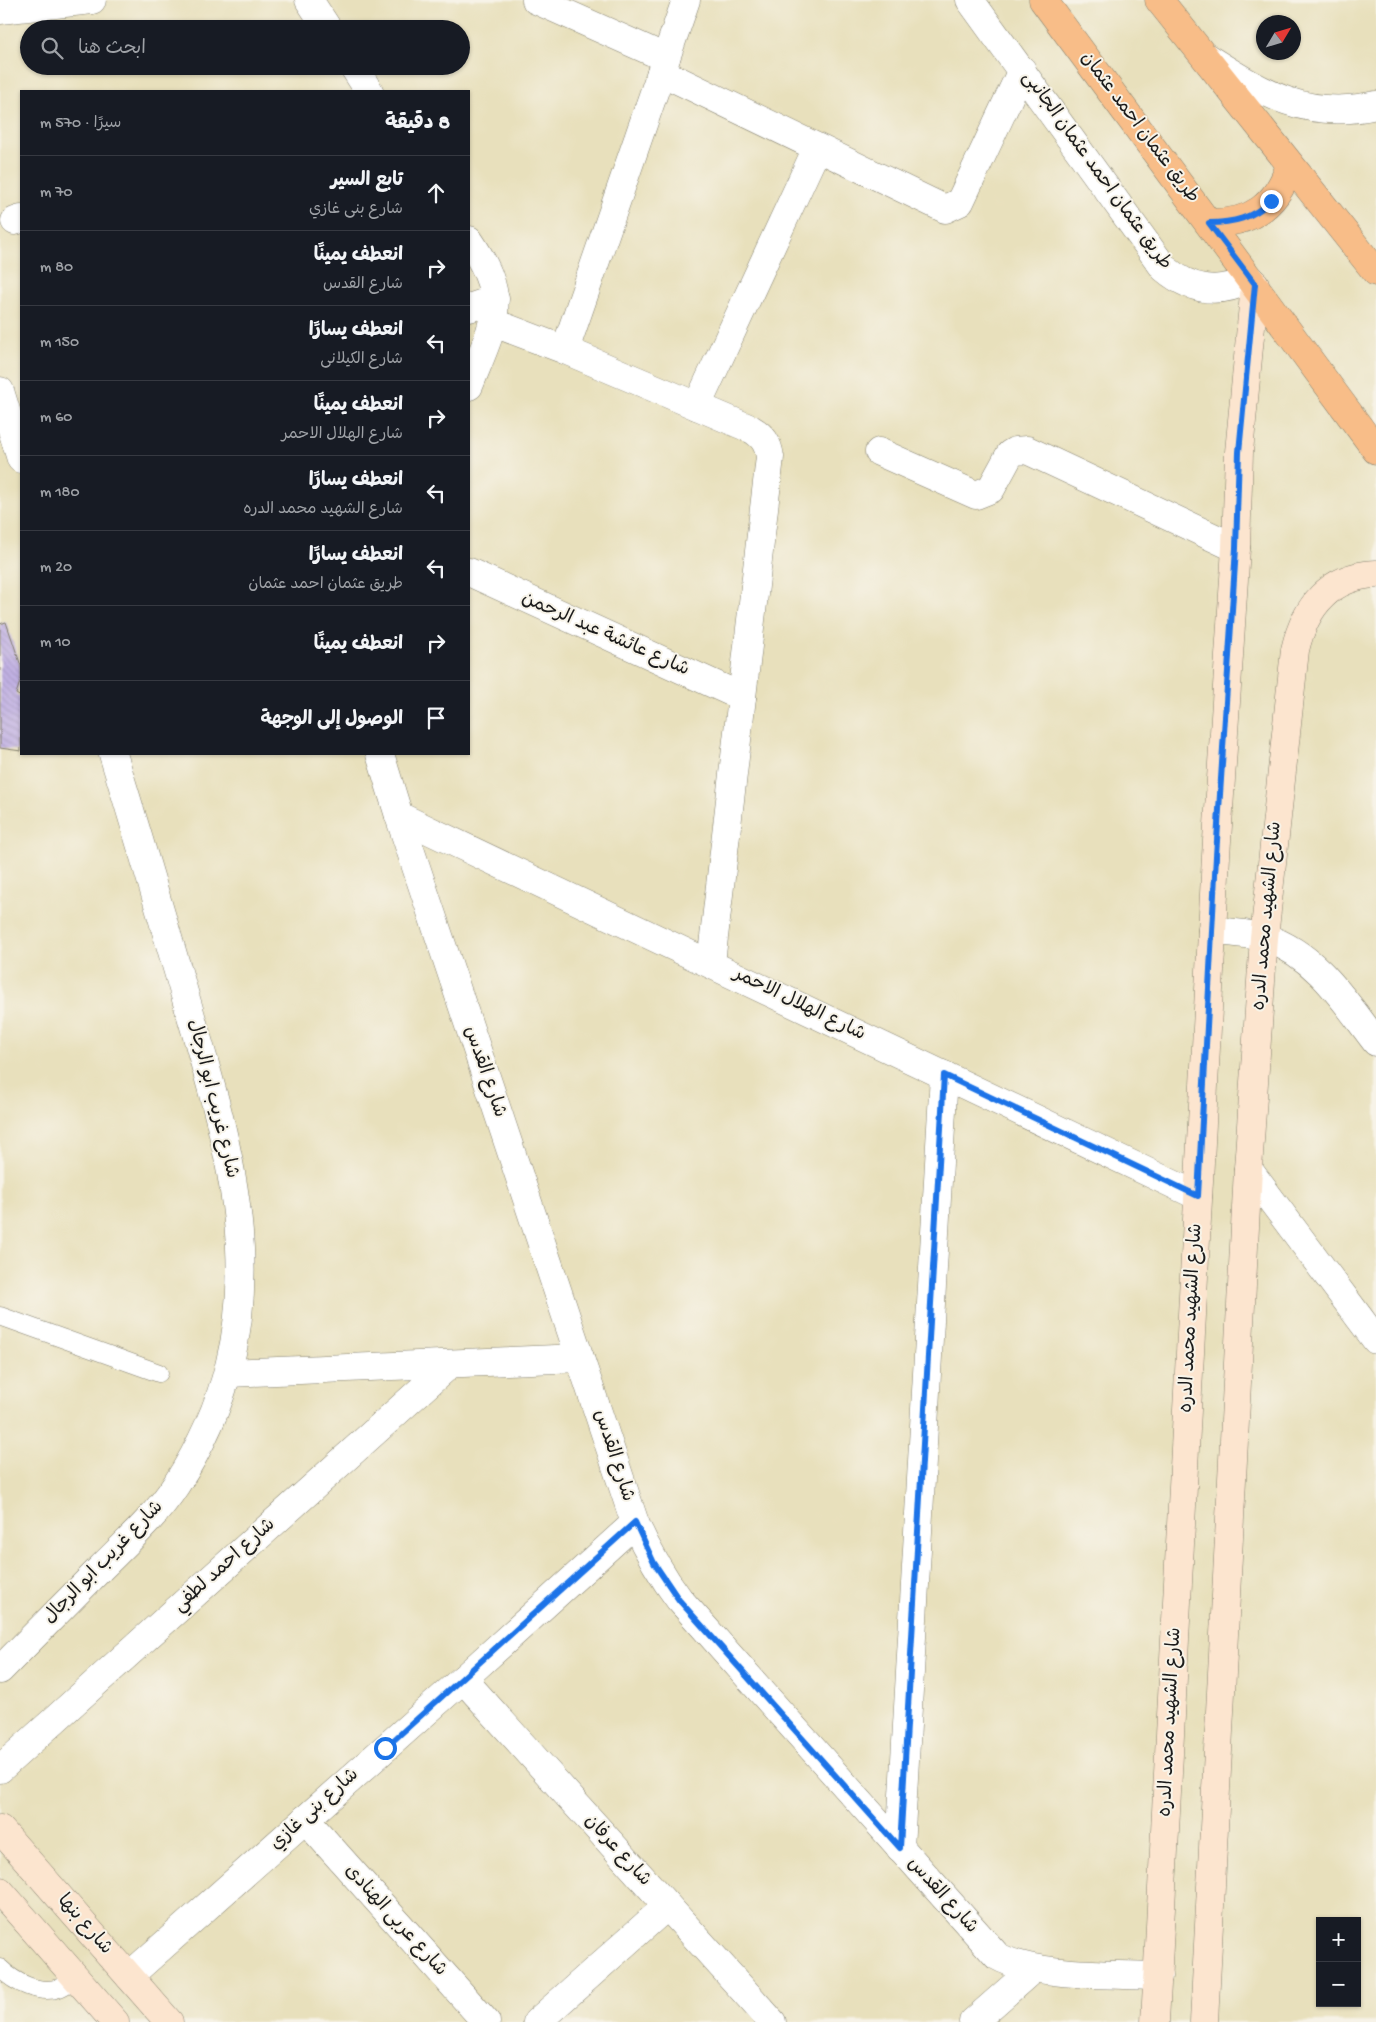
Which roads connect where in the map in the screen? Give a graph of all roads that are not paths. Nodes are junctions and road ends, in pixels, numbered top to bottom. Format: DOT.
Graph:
graph roads {
  1 [pos="92,0"];
  2 [pos="309,0"];
  3 [pos="536,0"];
  4 [pos="686,0"];
  5 [pos="970,0"];
  6 [pos="1043,0"];
  7 [pos="1159,0"];
  8 [pos="0,10"];
  9 [pos="322,20"];
  10 [pos="1203,55"];
  11 [pos="664,65"];
  12 [pos="1022,70"];
  13 [pos="359,75"];
  14 [pos="368,90"];
  15 [pos="1376,105"];
  16 [pos="817,148"];
  17 [pos="1290,165"];
  18 [pos="1209,223"];
  19 [pos="470,242"];
  20 [pos="1376,272"];
  21 [pos="1252,281"];
  22 [pos="470,308"];
  23 [pos="494,311"];
  24 [pos="565,350"];
  25 [pos="470,383"];
  26 [pos="0,391"];
  27 [pos="697,406"];
  28 [pos="1376,450"];
  29 [pos="879,452"];
  30 [pos="20,456"];
  31 [pos="1236,548"];
  32 [pos="470,572"];
  33 [pos="1376,574"];
  34 [pos="742,697"];
  35 [pos="113,755"];
  36 [pos="380,755"];
  37 [pos="399,816"];
  38 [pos="1212,930"];
  39 [pos="1264,938"];
  40 [pos="711,963"];
  41 [pos="1376,1041"];
  42 [pos="944,1075"];
  43 [pos="1248,1169"];
  44 [pos="1198,1196"];
  45 [pos="0,1316"];
  46 [pos="1376,1340"];
  47 [pos="580,1358"];
  48 [pos="450,1364"];
  49 [pos="229,1372"];
  50 [pos="159,1373"];
  51 [pos="635,1522"];
  52 [pos="0,1670"];
  53 [pos="463,1679"];
  54 [pos="0,1769"];
  55 [pos="305,1819"];
  56 [pos="0,1829"];
  57 [pos="900,1848"];
  58 [pos="0,1891"];
  59 [pos="667,1906"];
  60 [pos="0,1968"];
  61 [pos="1033,1969"];
  62 [pos="128,1976"];
  63 [pos="1158,1976"];
  64 [pos="77,1978"];
  65 [pos="115,2022"];
  66 [pos="169,2022"];
  67 [pos="486,2022"];
  68 [pos="537,2022"];
  69 [pos="772,2022"];
  70 [pos="973,2022"];
  71 [pos="1155,2022"];
  72 [pos="1204,2022"];
  1 -- 8 [label="street"];
  2 -- 9 [label="street"];
  3 -- 11 [label="street"];
  4 -- 11 [label="street"];
  5 -- 12 [label="street, طريق عثمان احمد عثمان الجانبى"];
  6 -- 18 [label="main road, طريق عثمان احمد عثمان"];
  7 -- 10 [label="main road"];
  10 -- 15 [label="street"];
  10 -- 17 [label="main road"];
  11 -- 16 [label="street"];
  11 -- 24 [label="street"];
  12 -- 16 [label="street"];
  12 -- 21 [label="street, طريق عثمان احمد عثمان الجانبى"];
  13 -- 14 [label="street"];
  16 -- 27 [label="street"];
  17 -- 18 [label="main road"];
  17 -- 20 [label="main road"];
  18 -- 21 [label="main road, طريق عثمان احمد عثمان"];
  19 -- 23 [label="street"];
  21 -- 28 [label="main road, طريق عثمان احمد عثمان"];
  21 -- 31 [label="main road, شارع الشهيد محمد الدره"];
  22 -- 23 [label="street"];
  23 -- 24 [label="street"];
  23 -- 25 [label="street"];
  24 -- 27 [label="street"];
  26 -- 30 [label="street"];
  27 -- 34 [label="street"];
  29 -- 31 [label="street"];
  31 -- 38 [label="main road, شارع الشهيد محمد الدره"];
  32 -- 34 [label="street, شارع عائشة عبد الرحمن"];
  33 -- 39 [label="main road, شارع الشهيد محمد الدره"];
  34 -- 40 [label="street"];
  35 -- 49 [label="street, شارع غريب ابو الرجال"];
  36 -- 37 [label="street, شارع القدس"];
  37 -- 40 [label="street, شارع الهلال الاحمر"];
  37 -- 47 [label="street, شارع القدس"];
  38 -- 39 [label="street"];
  38 -- 44 [label="main road, شارع الشهيد محمد الدره"];
  39 -- 41 [label="street"];
  39 -- 43 [label="main road, شارع الشهيد محمد الدره"];
  40 -- 42 [label="street, شارع الهلال الاحمر"];
  42 -- 44 [label="street, شارع الهلال الاحمر"];
  42 -- 57 [label="street"];
  43 -- 46 [label="street"];
  43 -- 72 [label="main road, شارع الشهيد محمد الدره"];
  44 -- 63 [label="main road, شارع الشهيد محمد الدره"];
  45 -- 50 [label="lane"];
  47 -- 48 [label="street"];
  47 -- 51 [label="street, شارع القدس"];
  48 -- 49 [label="street"];
  48 -- 54 [label="street, شارع احمد لطفي"];
  49 -- 52 [label="street, شارع غريب ابو الرجال"];
  51 -- 53 [label="street, شارع بنى غازي"];
  51 -- 57 [label="street, شارع القدس"];
  53 -- 55 [label="street, شارع بنى غازي"];
  53 -- 59 [label="street, شارع عرفان"];
  55 -- 62 [label="street, شارع بنى غازي"];
  55 -- 67 [label="street, شارع عربى الهنادى"];
  56 -- 62 [label="main road, شارع بنها"];
  57 -- 61 [label="street, شارع القدس"];
  58 -- 64 [label="main road"];
  59 -- 68 [label="street"];
  59 -- 69 [label="street, شارع عرفان"];
  60 -- 64 [label="lane"];
  61 -- 63 [label="street, شارع القدس"];
  61 -- 70 [label="street"];
  62 -- 66 [label="main road, شارع بنها"];
  63 -- 71 [label="main road, شارع الشهيد محمد الدره"];
  64 -- 65 [label="main road"];
}
